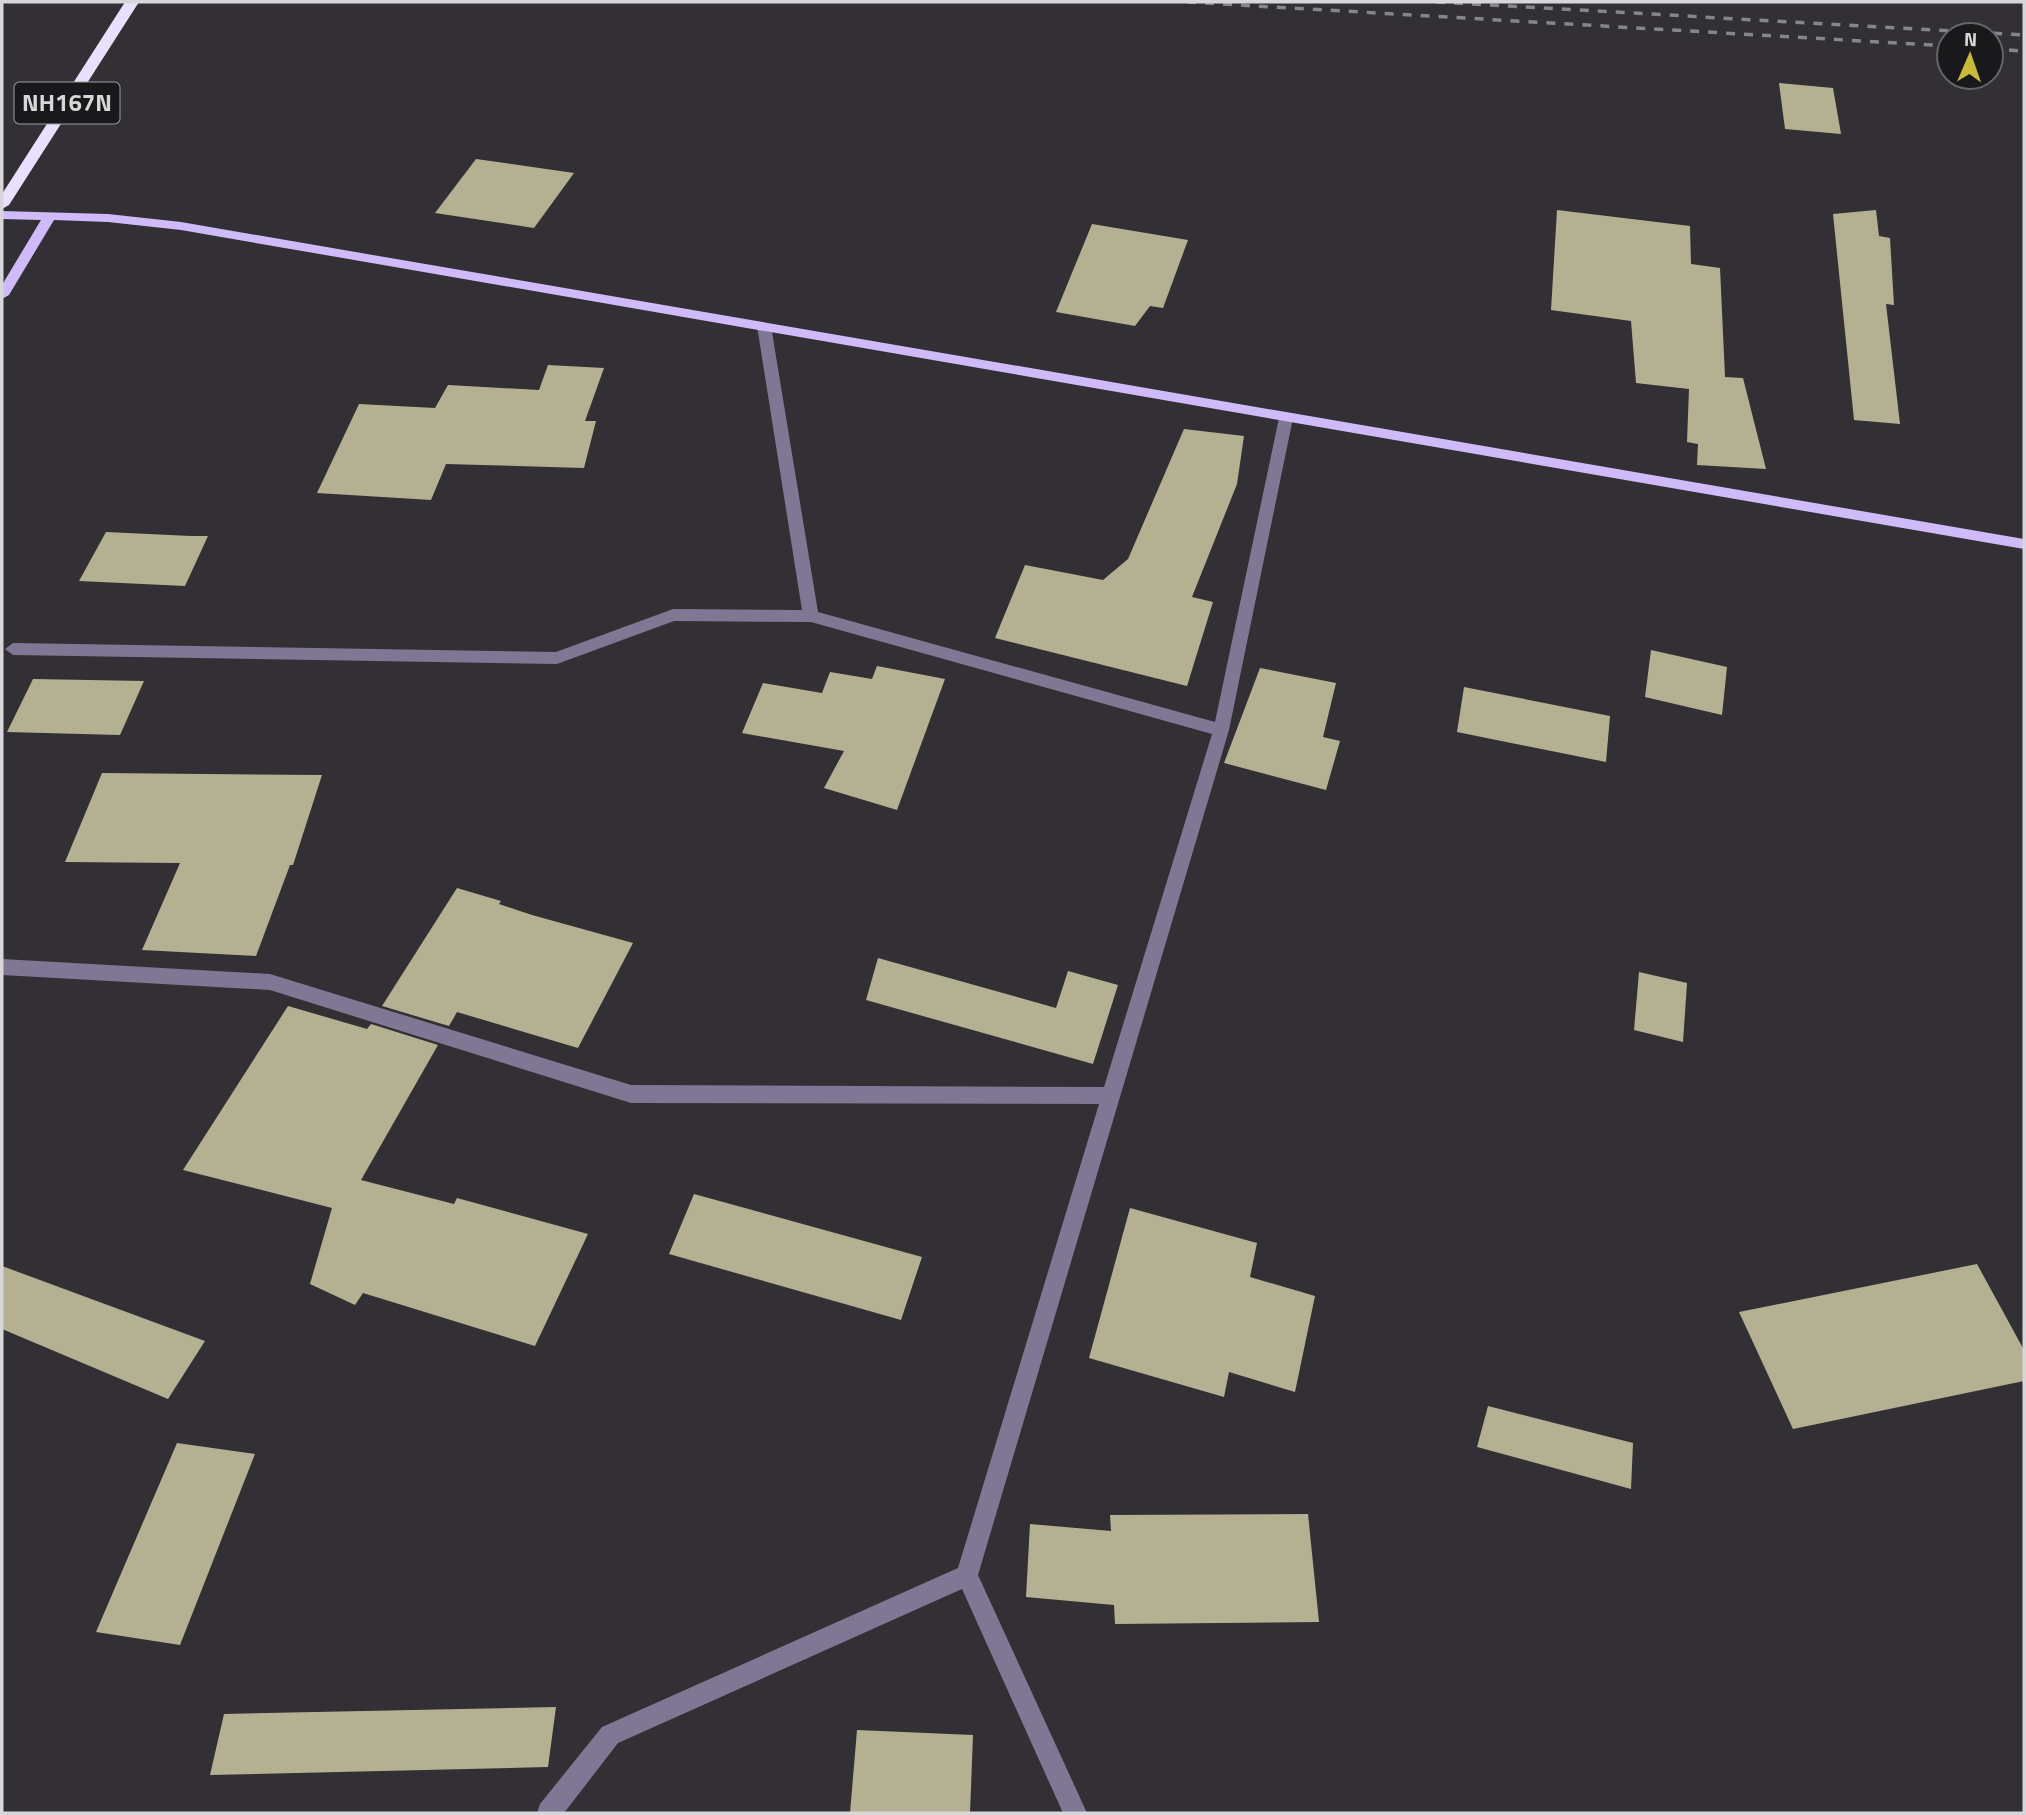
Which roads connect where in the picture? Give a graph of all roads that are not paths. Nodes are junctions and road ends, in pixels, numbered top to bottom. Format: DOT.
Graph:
graph roads {
  1 [pos="132,2"];
  2 [pos="2,205"];
  3 [pos="2,215"];
  4 [pos="50,216"];
  5 [pos="2,295"];
  6 [pos="764,326"];
  7 [pos="1286,418"];
  8 [pos="2024,544"];
  9 [pos="811,617"];
  10 [pos="13,649"];
  11 [pos="1221,730"];
  12 [pos="2,967"];
  13 [pos="1110,1096"];
  14 [pos="967,1575"];
  15 [pos="549,1813"];
  16 [pos="1075,1813"];
  1 -- 2 [label="highway, NH167N"];
  3 -- 4 [label="main road"];
  4 -- 5 [label="main road"];
  4 -- 6 [label="main road"];
  6 -- 7 [label="main road"];
  6 -- 9 [label="street"];
  7 -- 8 [label="main road"];
  7 -- 11 [label="street"];
  9 -- 10 [label="street"];
  9 -- 11 [label="street"];
  11 -- 13 [label="street"];
  12 -- 13 [label="street"];
  13 -- 14 [label="street"];
  14 -- 15 [label="street"];
  14 -- 16 [label="street"];
}
